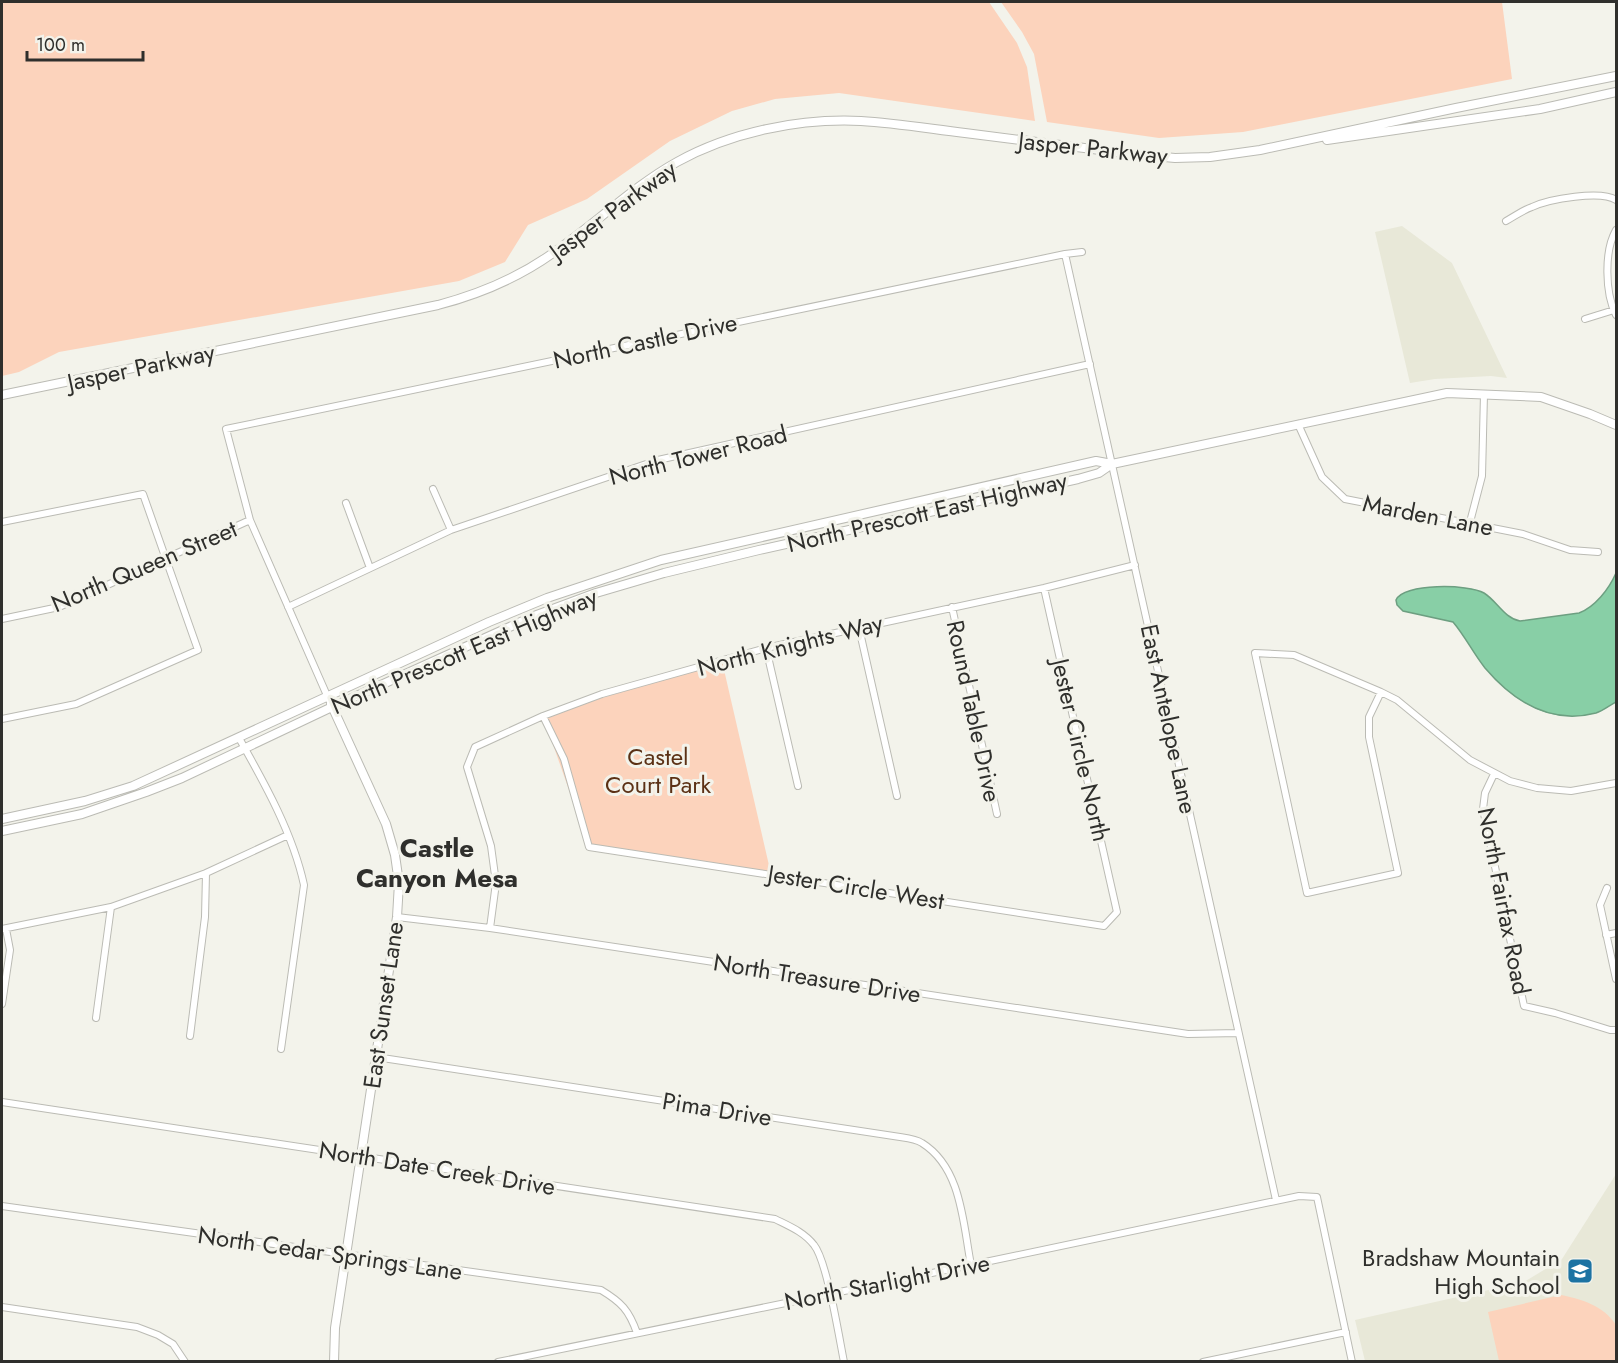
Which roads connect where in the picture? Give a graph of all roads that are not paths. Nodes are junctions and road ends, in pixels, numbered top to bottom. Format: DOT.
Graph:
graph roads {
  1 [pos="1617,76"];
  2 [pos="1617,92"];
  3 [pos="1270,147"];
  4 [pos="1617,200"];
  5 [pos="1506,221"];
  6 [pos="1617,230"];
  7 [pos="1082,252"];
  8 [pos="1065,254"];
  9 [pos="1615,312"];
  10 [pos="1585,319"];
  11 [pos="1090,364"];
  12 [pos="1484,394"];
  13 [pos="2,395"];
  14 [pos="1298,424"];
  15 [pos="1617,425"];
  16 [pos="226,429"];
  17 [pos="1112,464"];
  18 [pos="433,489"];
  19 [pos="346,502"];
  20 [pos="836,519"];
  21 [pos="250,520"];
  22 [pos="2,522"];
  23 [pos="1470,522"];
  24 [pos="451,530"];
  25 [pos="839,531"];
  26 [pos="1598,552"];
  27 [pos="165,560"];
  28 [pos="1135,565"];
  29 [pos="370,568"];
  30 [pos="599,580"];
  31 [pos="1044,588"];
  32 [pos="603,591"];
  33 [pos="288,607"];
  34 [pos="952,607"];
  35 [pos="2,619"];
  36 [pos="859,628"];
  37 [pos="766,648"];
  38 [pos="1381,692"];
  39 [pos="330,701"];
  40 [pos="543,716"];
  41 [pos="2,719"];
  42 [pos="239,738"];
  43 [pos="244,748"];
  44 [pos="1494,774"];
  45 [pos="1617,783"];
  46 [pos="798,786"];
  47 [pos="897,796"];
  48 [pos="997,814"];
  49 [pos="12,817"];
  50 [pos="2,819"];
  51 [pos="15,829"];
  52 [pos="2,831"];
  53 [pos="288,835"];
  54 [pos="206,873"];
  55 [pos="1607,888"];
  56 [pos="111,907"];
  57 [pos="1117,912"];
  58 [pos="397,917"];
  59 [pos="490,928"];
  60 [pos="4,929"];
  61 [pos="1617,933"];
  62 [pos="1606,935"];
  63 [pos="1617,979"];
  64 [pos="2,1004"];
  65 [pos="96,1018"];
  66 [pos="1617,1030"];
  67 [pos="1238,1033"];
  68 [pos="190,1036"];
  69 [pos="281,1049"];
  70 [pos="376,1057"];
  71 [pos="2,1102"];
  72 [pos="361,1157"];
  73 [pos="1276,1200"];
  74 [pos="2,1206"];
  75 [pos="346,1256"];
  76 [pos="971,1265"];
  77 [pos="829,1293"];
  78 [pos="2,1307"];
  79 [pos="1346,1332"];
  80 [pos="637,1333"];
  81 [pos="185,1362"];
  82 [pos="334,1362"];
  83 [pos="498,1362"];
  84 [pos="844,1362"];
  85 [pos="1203,1362"];
  86 [pos="1352,1362"];
  1 -- 3 [label="street, Jasper Parkway"];
  2 -- 3 [label="street, Jasper Parkway"];
  3 -- 13 [label="street, Jasper Parkway"];
  4 -- 5 [label="street"];
  6 -- 9 [label="street"];
  7 -- 8 [label="street"];
  8 -- 11 [label="street, East Antelope Lane"];
  8 -- 16 [label="street, North Castle Drive"];
  9 -- 10 [label="street"];
  11 -- 17 [label="street, East Antelope Lane"];
  11 -- 24 [label="street, North Tower Road"];
  12 -- 14 [label="street, North Prescott East Highway"];
  12 -- 15 [label="street, North Prescott East Highway"];
  12 -- 23 [label="street"];
  14 -- 17 [label="street, North Prescott East Highway"];
  14 -- 23 [label="street, Marden Lane"];
  16 -- 21 [label="street, East Sunset Lane"];
  17 -- 20 [label="street, North Prescott East Highway"];
  17 -- 25 [label="street, North Prescott East Highway"];
  17 -- 28 [label="street, East Antelope Lane"];
  18 -- 24 [label="street"];
  19 -- 29 [label="street"];
  20 -- 25 [label="street"];
  20 -- 30 [label="street, North Prescott East Highway"];
  21 -- 27 [label="street, North Queen Street"];
  21 -- 33 [label="street, East Sunset Lane"];
  22 -- 27 [label="street"];
  23 -- 26 [label="street, Marden Lane"];
  24 -- 29 [label="street, North Tower Road"];
  25 -- 32 [label="street, North Prescott East Highway"];
  27 -- 35 [label="street, North Queen Street"];
  27 -- 41 [label="street"];
  28 -- 31 [label="street, North Knights Way"];
  28 -- 67 [label="street, East Antelope Lane"];
  29 -- 33 [label="street, North Tower Road"];
  30 -- 32 [label="street"];
  30 -- 39 [label="street, North Prescott East Highway"];
  31 -- 34 [label="street, North Knights Way"];
  31 -- 57 [label="street, Jester Circle North"];
  32 -- 39 [label="street, North Prescott East Highway"];
  33 -- 39 [label="street, East Sunset Lane"];
  34 -- 36 [label="street, North Knights Way"];
  34 -- 48 [label="street, Round Table Drive"];
  36 -- 37 [label="street, North Knights Way"];
  36 -- 47 [label="street"];
  37 -- 40 [label="street, North Knights Way"];
  37 -- 46 [label="street"];
  38 -- 38 [label="street"];
  38 -- 44 [label="street"];
  39 -- 42 [label="street, North Prescott East Highway"];
  39 -- 43 [label="street, North Prescott East Highway"];
  39 -- 58 [label="street, East Sunset Lane"];
  40 -- 57 [label="street, Jester Circle West"];
  40 -- 59 [label="street, North Knights Way"];
  42 -- 43 [label="street"];
  42 -- 49 [label="street, North Prescott East Highway"];
  43 -- 51 [label="street, North Prescott East Highway"];
  43 -- 53 [label="street"];
  44 -- 45 [label="street"];
  44 -- 66 [label="street, North Fairfax Road"];
  49 -- 50 [label="street, North Prescott East Highway"];
  49 -- 51 [label="street"];
  51 -- 52 [label="street, North Prescott East Highway"];
  53 -- 54 [label="street"];
  53 -- 69 [label="street"];
  54 -- 56 [label="street"];
  54 -- 68 [label="street"];
  55 -- 62 [label="street"];
  56 -- 60 [label="street"];
  56 -- 65 [label="street"];
  58 -- 59 [label="street, North Treasure Drive"];
  58 -- 70 [label="street, East Sunset Lane"];
  59 -- 67 [label="street, North Treasure Drive"];
  60 -- 64 [label="street"];
  61 -- 62 [label="street"];
  62 -- 63 [label="street"];
  67 -- 73 [label="street, East Antelope Lane"];
  70 -- 72 [label="street, East Sunset Lane"];
  70 -- 76 [label="street, Pima Drive"];
  71 -- 72 [label="street, North Date Creek Drive"];
  72 -- 75 [label="street, East Sunset Lane"];
  72 -- 77 [label="street, North Date Creek Drive"];
  73 -- 76 [label="street, North Starlight Drive"];
  73 -- 79 [label="street, North Starlight Drive"];
  74 -- 75 [label="street, North Cedar Springs Lane"];
  75 -- 80 [label="street, North Cedar Springs Lane"];
  75 -- 82 [label="street, East Sunset Lane"];
  76 -- 77 [label="street, North Starlight Drive"];
  77 -- 80 [label="street, North Starlight Drive"];
  77 -- 84 [label="street, North Date Creek Drive"];
  78 -- 81 [label="street"];
  79 -- 85 [label="street"];
  79 -- 86 [label="street"];
  80 -- 83 [label="street, North Starlight Drive"];
}
